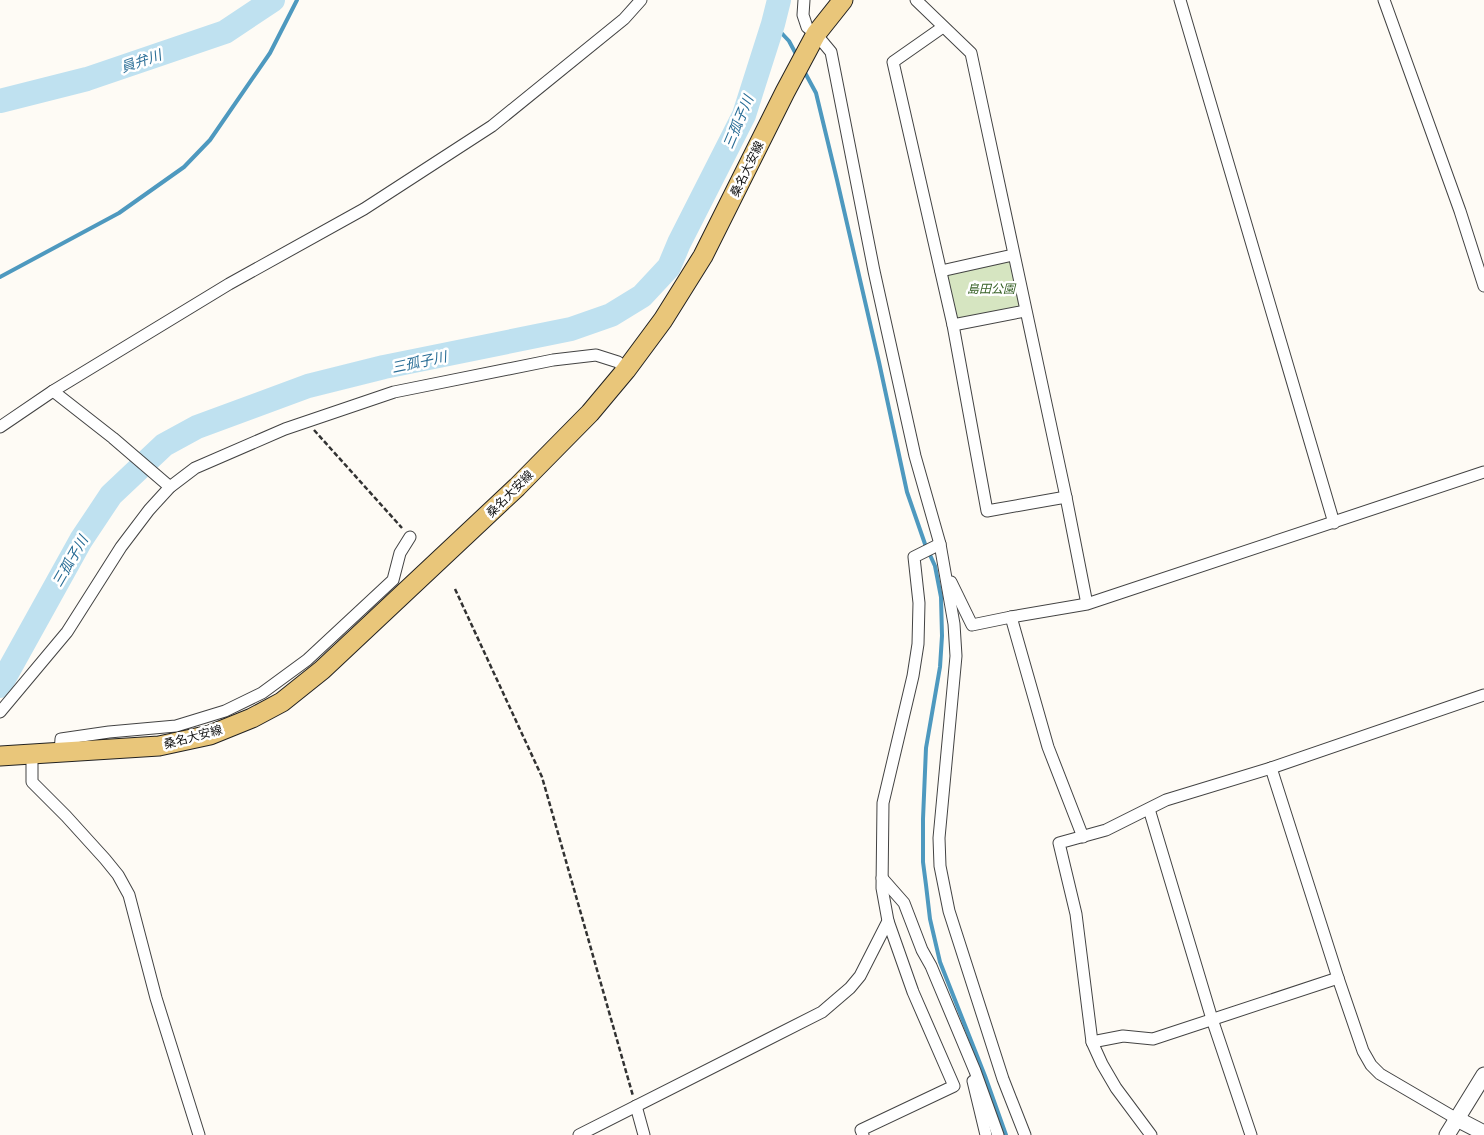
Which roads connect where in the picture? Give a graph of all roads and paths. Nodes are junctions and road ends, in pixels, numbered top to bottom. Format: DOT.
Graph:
graph roads {
  1 [pos="641,0"];
  2 [pos="804,0"];
  3 [pos="843,0"];
  4 [pos="916,0"];
  5 [pos="1180,0"];
  6 [pos="1384,0"];
  7 [pos="943,27"];
  8 [pos="814,39"];
  9 [pos="1013,255"];
  10 [pos="941,271"];
  11 [pos="1484,286"];
  12 [pos="1025,311"];
  13 [pos="953,325"];
  14 [pos="626,370"];
  15 [pos="53,391"];
  16 [pos="306,422"];
  17 [pos="0,427"];
  18 [pos="1484,472"];
  19 [pos="167,484"];
  20 [pos="1066,497"];
  21 [pos="1334,523"];
  22 [pos="410,537"];
  23 [pos="937,546"];
  24 [pos="945,570"];
  25 [pos="455,590"];
  26 [pos="1086,599"];
  27 [pos="1011,617"];
  28 [pos="1484,695"];
  29 [pos="0,712"];
  30 [pos="60,753"];
  31 [pos="32,755"];
  32 [pos="0,756"];
  33 [pos="1271,768"];
  34 [pos="1149,808"];
  35 [pos="1083,837"];
  36 [pos="882,878"];
  37 [pos="888,921"];
  38 [pos="1338,978"];
  39 [pos="1212,1019"];
  40 [pos="958,1028"];
  41 [pos="1092,1042"];
  42 [pos="1484,1075"];
  43 [pos="636,1106"];
  44 [pos="1457,1119"];
  45 [pos="1484,1133"];
  46 [pos="199,1135"];
  47 [pos="579,1135"];
  48 [pos="644,1135"];
  49 [pos="863,1135"];
  50 [pos="986,1135"];
  51 [pos="998,1135"];
  52 [pos="1025,1135"];
  53 [pos="1151,1135"];
  54 [pos="1251,1135"];
  55 [pos="1446,1135"];
  1 -- 15 [label="street"];
  2 -- 8 [label="street"];
  3 -- 8 [label="main road, 桑名大安線"];
  4 -- 7 [label="street"];
  5 -- 21 [label="street"];
  6 -- 11 [label="street"];
  7 -- 9 [label="street"];
  7 -- 10 [label="street"];
  8 -- 14 [label="main road, 桑名大安線"];
  8 -- 23 [label="street"];
  9 -- 10 [label="street"];
  9 -- 12 [label="street"];
  10 -- 13 [label="street"];
  12 -- 13 [label="street"];
  12 -- 20 [label="street"];
  13 -- 20 [label="street"];
  14 -- 16 [label="street"];
  14 -- 30 [label="main road, 桑名大安線"];
  15 -- 17 [label="street"];
  15 -- 19 [label="street"];
  16 -- 19 [label="street"];
  16 -- 22 [label="path"];
  18 -- 21 [label="street"];
  19 -- 29 [label="street"];
  20 -- 26 [label="street"];
  21 -- 27 [label="street"];
  22 -- 30 [label="street"];
  23 -- 24 [label="street"];
  23 -- 36 [label="street"];
  24 -- 27 [label="street"];
  24 -- 52 [label="street"];
  25 -- 43 [label="path"];
  27 -- 35 [label="street"];
  28 -- 33 [label="street"];
  30 -- 31 [label="main road, 桑名大安線"];
  31 -- 32 [label="main road, 桑名大安線"];
  31 -- 46 [label="street"];
  33 -- 34 [label="street"];
  33 -- 38 [label="street"];
  34 -- 35 [label="street"];
  34 -- 39 [label="street"];
  35 -- 41 [label="street"];
  36 -- 37 [label="street"];
  36 -- 40 [label="street"];
  37 -- 43 [label="street"];
  37 -- 49 [label="street"];
  38 -- 39 [label="street"];
  38 -- 44 [label="street"];
  39 -- 41 [label="street"];
  39 -- 54 [label="street"];
  40 -- 50 [label="street"];
  40 -- 51 [label="street"];
  41 -- 53 [label="street"];
  42 -- 44 [label="street"];
  43 -- 47 [label="street"];
  43 -- 48 [label="street"];
  44 -- 45 [label="street"];
  44 -- 55 [label="street"];
}
